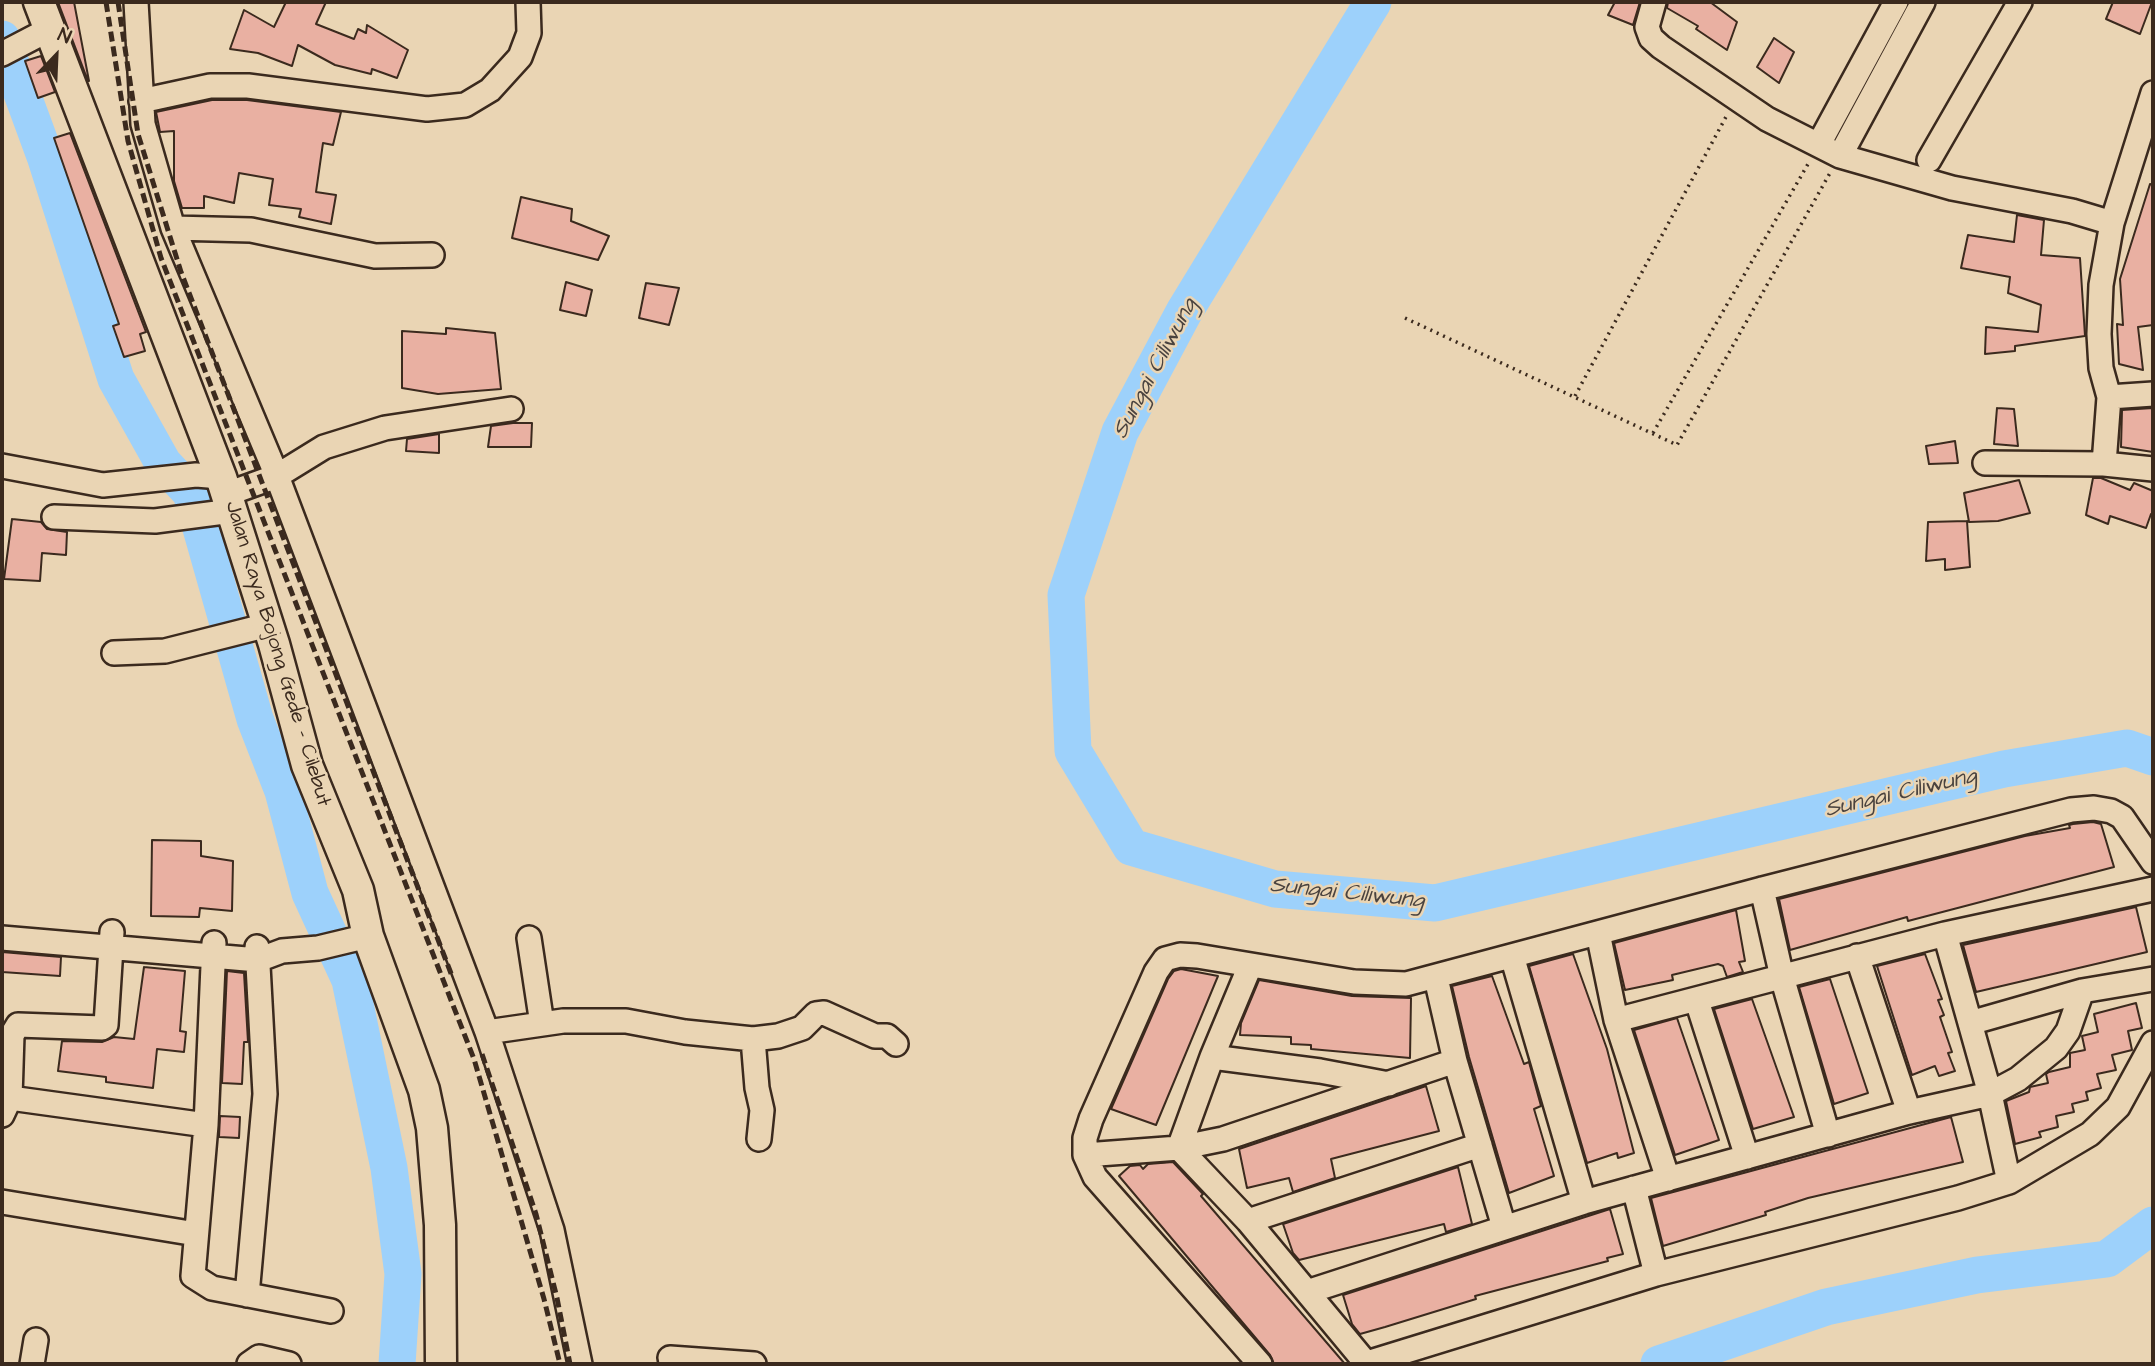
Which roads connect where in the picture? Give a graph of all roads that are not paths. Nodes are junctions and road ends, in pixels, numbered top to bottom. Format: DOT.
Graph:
graph roads {
  1 [pos="136,2"];
  2 [pos="528,2"];
  3 [pos="1654,2"];
  4 [pos="1896,2"];
  5 [pos="1923,2"];
  6 [pos="2020,2"];
  7 [pos="42,22"];
  8 [pos="2,54"];
  9 [pos="2153,93"];
  10 [pos="141,102"];
  11 [pos="1819,144"];
  12 [pos="1840,156"];
  13 [pos="1929,160"];
  14 [pos="2112,223"];
  15 [pos="173,228"];
  16 [pos="432,255"];
  17 [pos="2153,394"];
  18 [pos="2109,397"];
  19 [pos="511,409"];
  20 [pos="1985,463"];
  21 [pos="2104,464"];
  22 [pos="2,466"];
  23 [pos="2153,469"];
  24 [pos="277,476"];
  25 [pos="217,494"];
  26 [pos="54,517"];
  27 [pos="255,629"];
  28 [pos="114,653"];
  29 [pos="2153,862"];
  30 [pos="1762,889"];
  31 [pos="2153,889"];
  32 [pos="2,924"];
  33 [pos="1598,933"];
  34 [pos="1945,934"];
  35 [pos="2,938"];
  36 [pos="363,938"];
  37 [pos="529,938"];
  38 [pos="112,940"];
  39 [pos="214,949"];
  40 [pos="258,952"];
  41 [pos="1513,956"];
  42 [pos="1857,957"];
  43 [pos="1250,966"];
  44 [pos="1782,977"];
  45 [pos="1436,978"];
  46 [pos="2153,979"];
  47 [pos="2082,990"];
  48 [pos="1697,1001"];
  49 [pos="1616,1020"];
  50 [pos="1970,1023"];
  51 [pos="542,1024"];
  52 [pos="487,1032"];
  53 [pos="752,1039"];
  54 [pos="2153,1042"];
  55 [pos="896,1044"];
  56 [pos="1212,1057"];
  57 [pos="1455,1061"];
  58 [pos="1389,1084"];
  59 [pos="1990,1094"];
  60 [pos="6,1106"];
  61 [pos="1909,1112"];
  62 [pos="206,1125"];
  63 [pos="1828,1135"];
  64 [pos="759,1139"];
  65 [pos="1480,1145"];
  66 [pos="1180,1147"];
  67 [pos="1085,1155"];
  68 [pos="1747,1157"];
  69 [pos="1668,1179"];
  70 [pos="2009,1182"];
  71 [pos="1634,1188"];
  72 [pos="2,1202"];
  73 [pos="1584,1202"];
  74 [pos="1248,1221"];
  75 [pos="1504,1227"];
  76 [pos="196,1234"];
  77 [pos="1656,1274"];
  78 [pos="1307,1292"];
  79 [pos="247,1295"];
  80 [pos="331,1311"];
  81 [pos="36,1340"];
  82 [pos="670,1357"];
  83 [pos="1365,1363"];
  84 [pos="32,1364"];
  85 [pos="249,1364"];
  86 [pos="289,1364"];
  87 [pos="441,1364"];
  88 [pos="580,1364"];
  89 [pos="754,1364"];
  90 [pos="1260,1364"];
  1 -- 10 [label="street"];
  2 -- 10 [label="street"];
  3 -- 11 [label="street"];
  4 -- 11 [label="street"];
  5 -- 12 [label="street"];
  6 -- 13 [label="street"];
  7 -- 8 [label="street"];
  7 -- 25 [label="main road, Jalan Raya Bojong Gede - Cilebut"];
  9 -- 14 [label="street"];
  10 -- 15 [label="street"];
  11 -- 12 [label="street"];
  12 -- 14 [label="street"];
  14 -- 18 [label="street"];
  15 -- 16 [label="street"];
  15 -- 24 [label="street"];
  17 -- 18 [label="street"];
  18 -- 21 [label="street"];
  19 -- 24 [label="street"];
  20 -- 21 [label="street"];
  21 -- 23 [label="street"];
  22 -- 25 [label="street"];
  24 -- 25 [label="street"];
  24 -- 52 [label="street"];
  25 -- 26 [label="street"];
  25 -- 27 [label="main road, Jalan Raya Bojong Gede - Cilebut"];
  27 -- 28 [label="street"];
  27 -- 36 [label="main road, Jalan Raya Bojong Gede - Cilebut"];
  29 -- 30 [label="street"];
  30 -- 33 [label="street"];
  30 -- 44 [label="street"];
  31 -- 34 [label="street"];
  32 -- 38 [label="street"];
  33 -- 41 [label="street"];
  33 -- 49 [label="street"];
  34 -- 42 [label="street"];
  34 -- 50 [label="street"];
  35 -- 38 [label="street"];
  36 -- 40 [label="street"];
  36 -- 87 [label="main road, Jalan Raya Bojong Gede - Cilebut"];
  37 -- 51 [label="street"];
  38 -- 39 [label="street"];
  38 -- 60 [label="street"];
  39 -- 40 [label="street"];
  39 -- 62 [label="street"];
  40 -- 79 [label="street"];
  41 -- 45 [label="street"];
  41 -- 73 [label="street"];
  42 -- 44 [label="street"];
  42 -- 61 [label="street"];
  43 -- 45 [label="street"];
  43 -- 56 [label="street"];
  43 -- 67 [label="street"];
  44 -- 48 [label="street"];
  44 -- 63 [label="street"];
  45 -- 57 [label="street"];
  46 -- 47 [label="street"];
  47 -- 50 [label="street"];
  47 -- 59 [label="street"];
  48 -- 49 [label="street"];
  48 -- 68 [label="street"];
  49 -- 69 [label="street"];
  50 -- 59 [label="street"];
  51 -- 52 [label="street"];
  51 -- 53 [label="street"];
  52 -- 88 [label="street"];
  53 -- 55 [label="street"];
  53 -- 64 [label="street"];
  54 -- 70 [label="street"];
  56 -- 58 [label="street"];
  56 -- 66 [label="street"];
  57 -- 58 [label="street"];
  57 -- 65 [label="street"];
  58 -- 66 [label="street"];
  59 -- 61 [label="street"];
  59 -- 70 [label="street"];
  60 -- 62 [label="street"];
  61 -- 63 [label="street"];
  62 -- 76 [label="street"];
  63 -- 68 [label="street"];
  65 -- 74 [label="street"];
  65 -- 75 [label="street"];
  66 -- 67 [label="street"];
  66 -- 74 [label="street"];
  67 -- 90 [label="street"];
  68 -- 69 [label="street"];
  69 -- 71 [label="street"];
  70 -- 77 [label="street"];
  71 -- 73 [label="street"];
  71 -- 77 [label="street"];
  72 -- 76 [label="street"];
  73 -- 75 [label="street"];
  74 -- 78 [label="street"];
  75 -- 78 [label="street"];
  76 -- 79 [label="street"];
  77 -- 83 [label="street"];
  78 -- 83 [label="street"];
  79 -- 80 [label="street"];
  81 -- 84 [label="street"];
  82 -- 89 [label="street"];
  85 -- 86 [label="street"];
}
